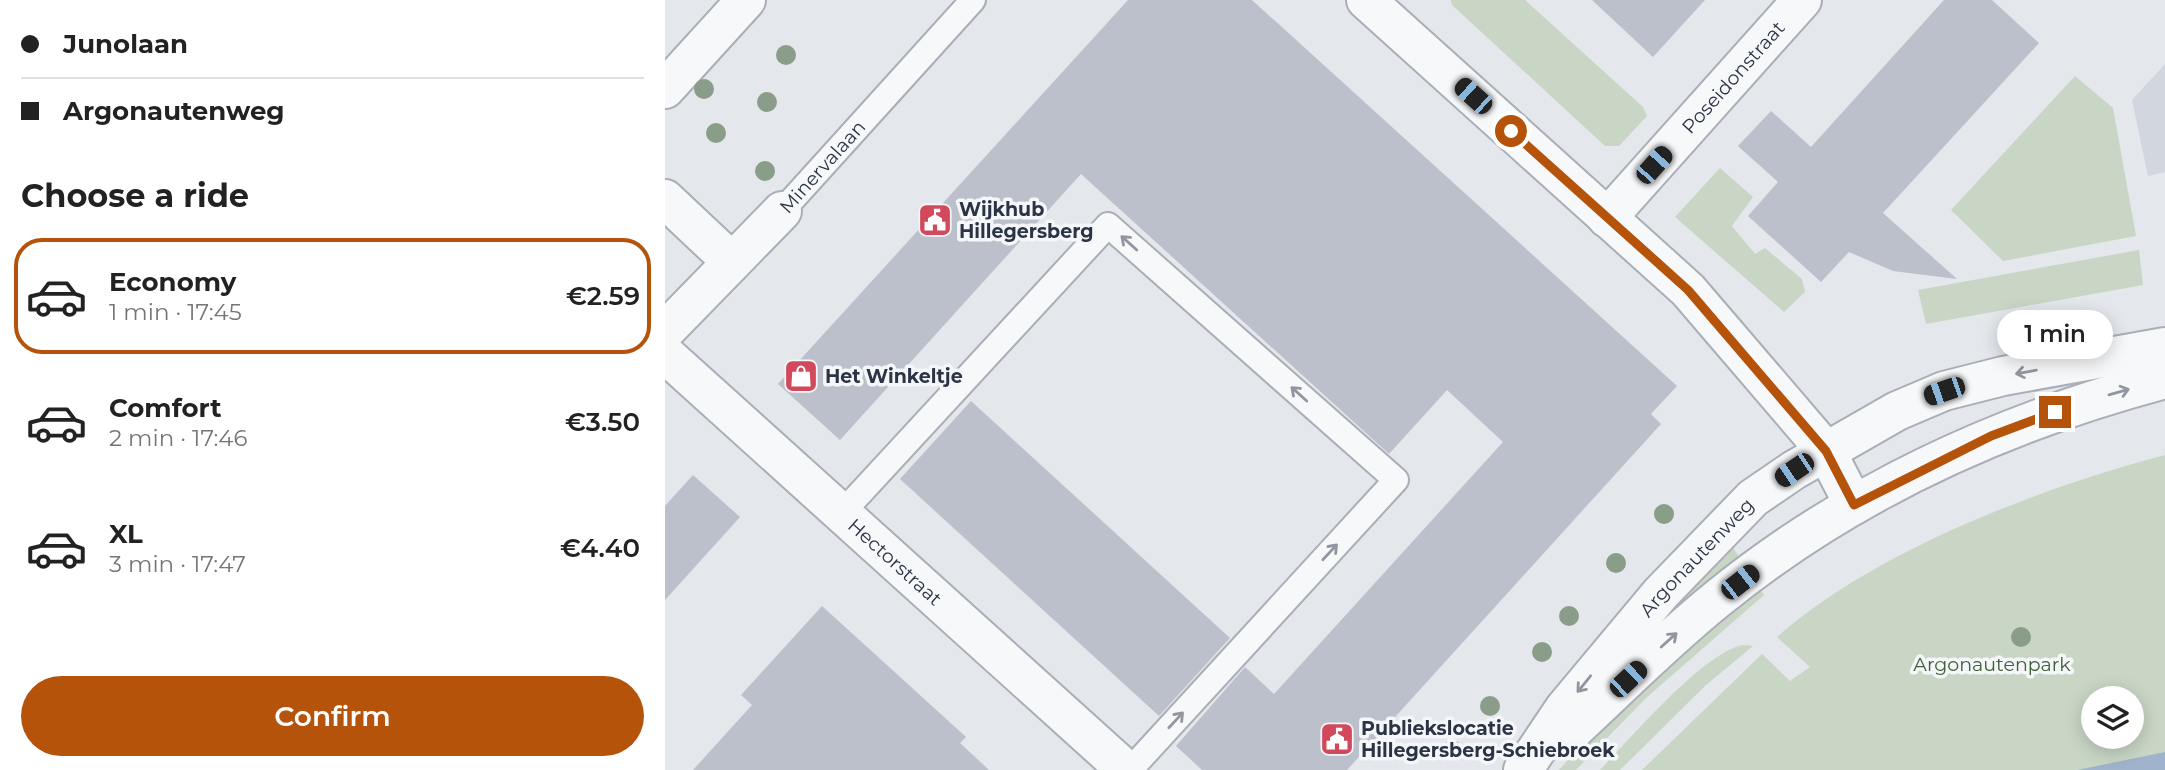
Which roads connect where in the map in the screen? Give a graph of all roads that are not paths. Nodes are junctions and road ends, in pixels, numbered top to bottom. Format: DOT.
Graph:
graph roads {
  1 [pos="746,0"];
  2 [pos="973,0"];
  3 [pos="1366,0"];
  4 [pos="1802,0"];
  5 [pos="665,89"];
  6 [pos="665,199"];
  7 [pos="782,211"];
  8 [pos="1607,218"];
  9 [pos="732,262"];
  10 [pos="665,331"];
  11 [pos="2165,347"];
  12 [pos="665,354"];
  13 [pos="2165,379"];
  14 [pos="1826,451"];
  15 [pos="1854,505"];
  16 [pos="841,514"];
  17 [pos="1128,770"];
  18 [pos="1523,770"];
  19 [pos="1529,770"];
  1 -- 5 [label="street"];
  2 -- 7 [label="lane, Minervalaan"];
  3 -- 8 [label="street"];
  4 -- 8 [label="street, Poseidonstraat"];
  6 -- 9 [label="street"];
  7 -- 9 [label="street, Minervalaan"];
  8 -- 14 [label="street"];
  9 -- 10 [label="street, Minervalaan"];
  11 -- 14 [label="street, Argonautenweg, one-way"];
  12 -- 16 [label="street, Hectorstraat"];
  15 -- 13 [label="street, Argonautenweg, one-way"];
  14 -- 15 [label="street"];
  14 -- 18 [label="street, Argonautenweg, one-way"];
  19 -- 15 [label="street, Argonautenweg, one-way"];
  16 -- 17 [label="street, Hectorstraat"];
  17 -- 16 [label="lane, one-way"];
}
